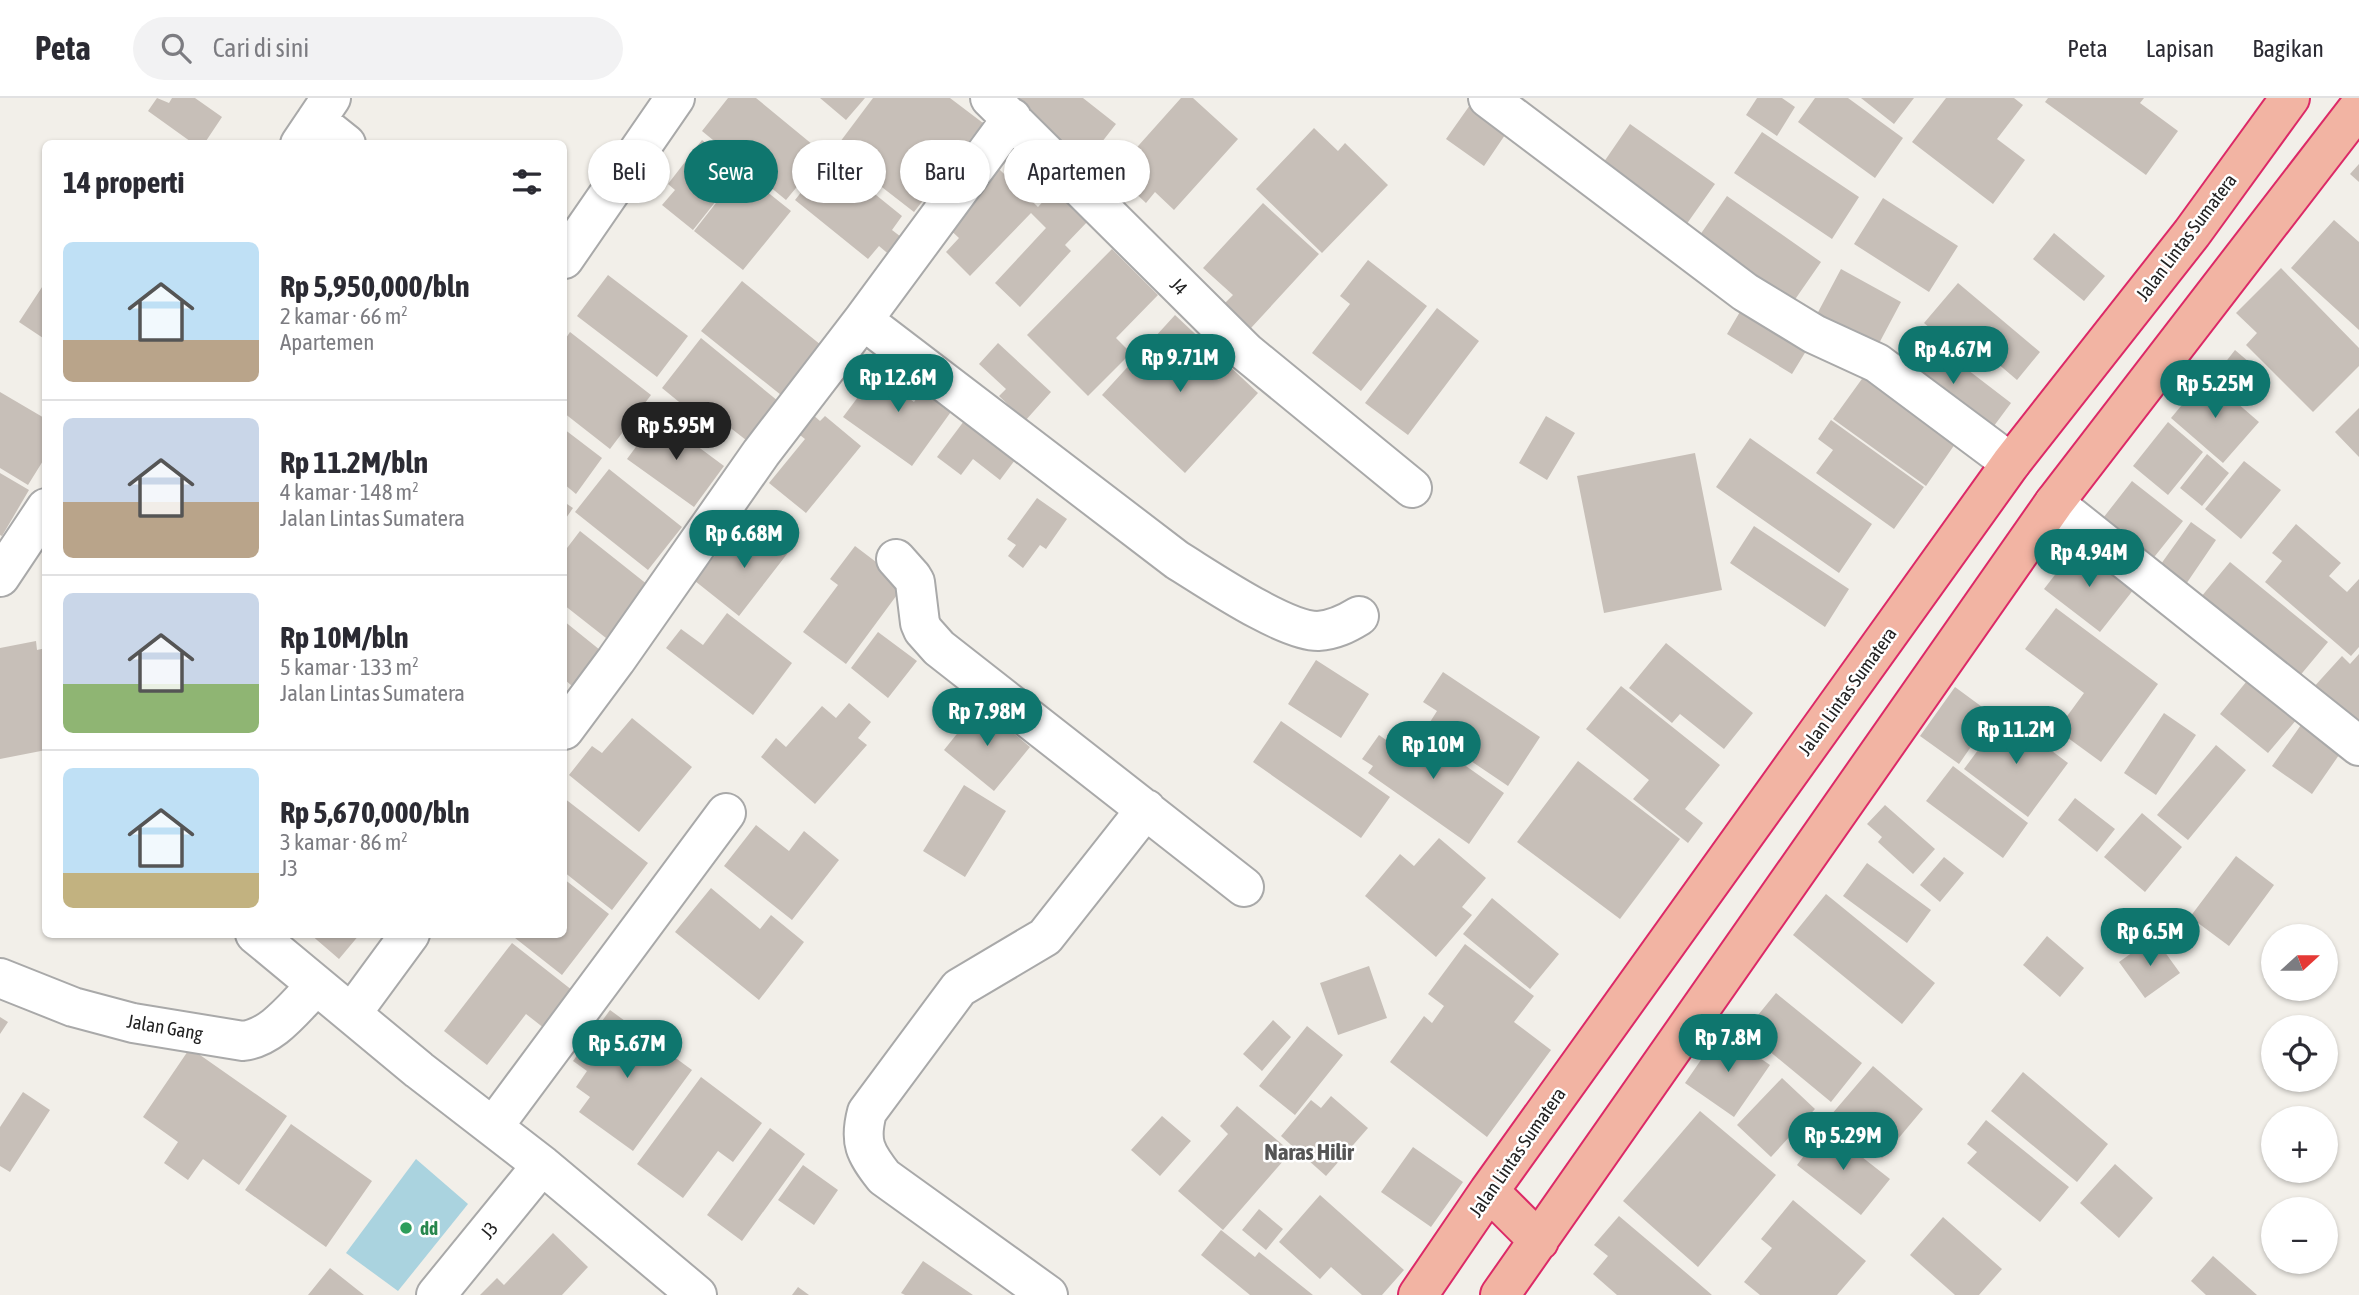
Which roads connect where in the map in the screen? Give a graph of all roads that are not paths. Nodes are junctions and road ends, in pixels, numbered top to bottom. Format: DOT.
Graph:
graph roads {
  1 [pos="675,98"];
  2 [pos="1488,98"];
  3 [pos="2290,98"];
  4 [pos="996,103"];
  5 [pos="2359,107"];
  6 [pos="315,121"];
  7 [pos="341,140"];
  8 [pos="2192,233"];
  9 [pos="567,255"];
  10 [pos="2234,269"];
  11 [pos="863,320"];
  12 [pos="2011,463"];
  13 [pos="1412,488"];
  14 [pos="2053,503"];
  15 [pos="42,514"];
  16 [pos="896,559"];
  17 [pos="0,577"];
  18 [pos="1359,616"];
  19 [pos="567,726"];
  20 [pos="2359,746"];
  21 [pos="1146,810"];
  22 [pos="726,813"];
  23 [pos="1244,887"];
  24 [pos="260,938"];
  25 [pos="407,938"];
  26 [pos="0,978"];
  27 [pos="316,986"];
  28 [pos="352,1013"];
  29 [pos="493,1127"];
  30 [pos="542,1165"];
  31 [pos="1489,1191"];
  32 [pos="1539,1241"];
  33 [pos="436,1295"];
  34 [pos="697,1295"];
  35 [pos="1048,1295"];
  36 [pos="1418,1295"];
  37 [pos="1500,1295"];
  1 -- 9 [label="street"];
  2 -- 12 [label="street"];
  3 -- 8 [label="highway, Jalan Lintas Sumatera"];
  4 -- 11 [label="street"];
  4 -- 13 [label="street, J4"];
  5 -- 10 [label="highway"];
  6 -- 7 [label="street"];
  8 -- 10 [label="highway"];
  8 -- 12 [label="highway, Jalan Lintas Sumatera"];
  10 -- 14 [label="highway"];
  11 -- 18 [label="street"];
  11 -- 19 [label="street"];
  12 -- 31 [label="highway, Jalan Lintas Sumatera"];
  14 -- 20 [label="street"];
  14 -- 32 [label="highway"];
  15 -- 17 [label="street"];
  16 -- 21 [label="street"];
  21 -- 23 [label="street"];
  21 -- 35 [label="street"];
  22 -- 29 [label="street"];
  24 -- 27 [label="street"];
  25 -- 28 [label="street"];
  26 -- 27 [label="street, Jalan Gang"];
  27 -- 28 [label="street"];
  28 -- 29 [label="street"];
  29 -- 30 [label="street"];
  30 -- 33 [label="street, J3"];
  30 -- 34 [label="street"];
  31 -- 32 [label="highway"];
  31 -- 36 [label="highway, Jalan Lintas Sumatera"];
  32 -- 37 [label="highway"];
}
